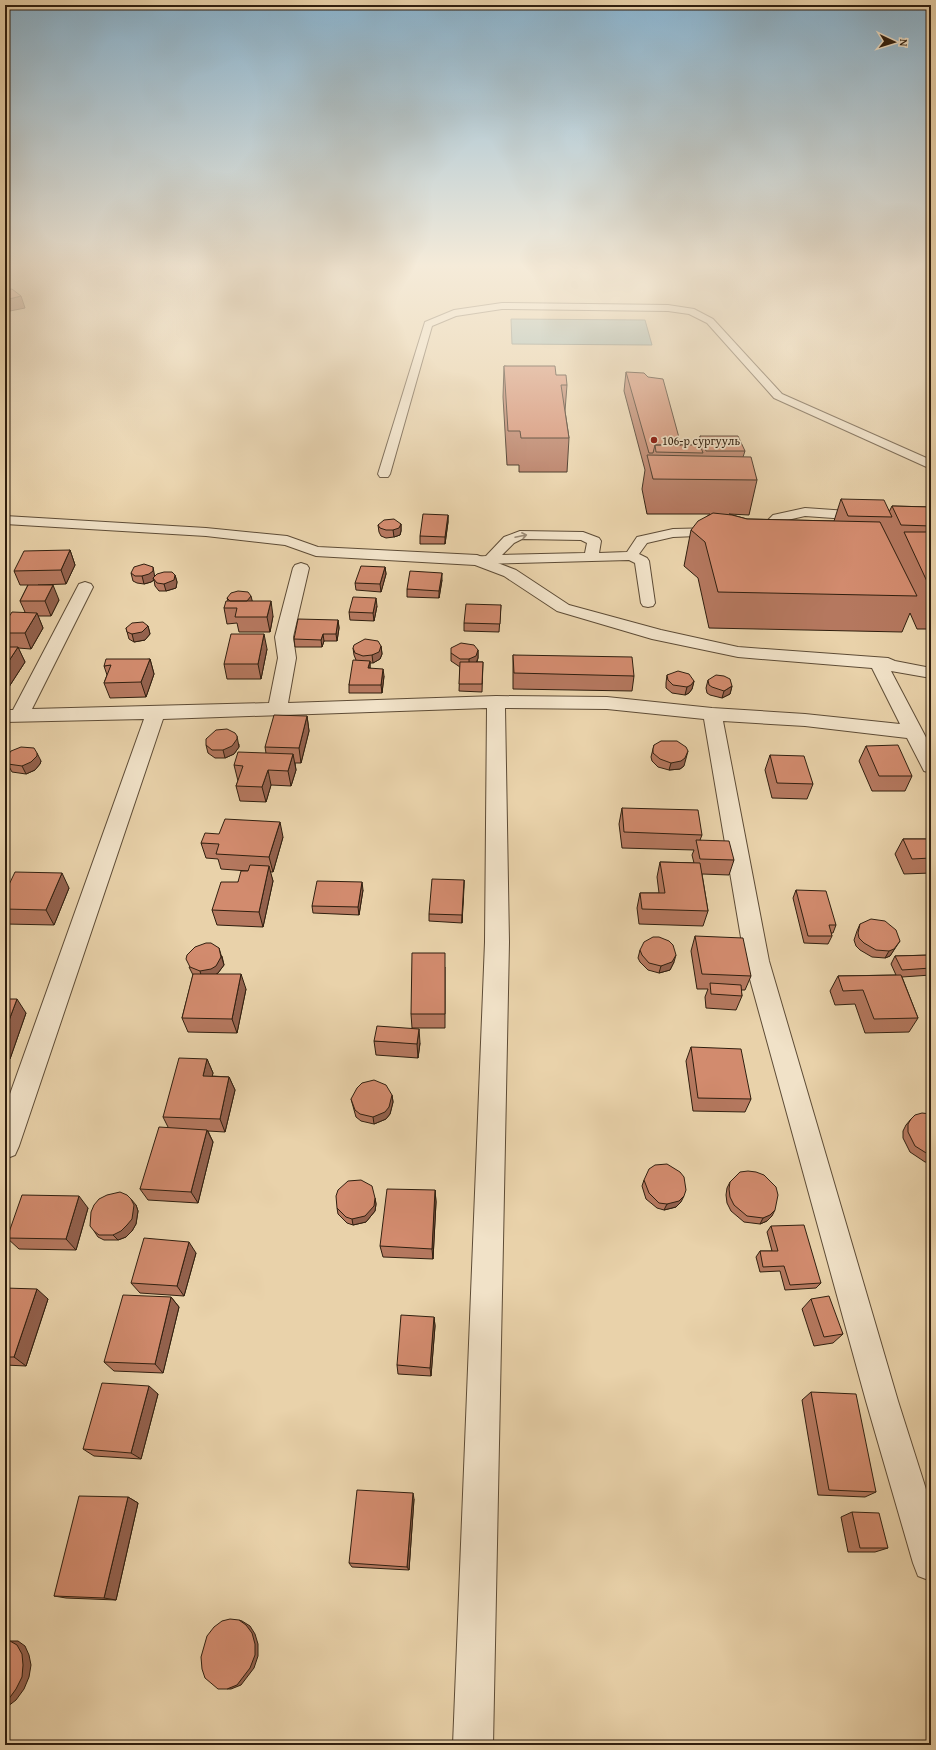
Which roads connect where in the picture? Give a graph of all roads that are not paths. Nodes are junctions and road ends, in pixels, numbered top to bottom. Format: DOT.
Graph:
graph roads {
  1 [pos="421,348"];
  2 [pos="733,348"];
  3 [pos="931,465"];
  4 [pos="384,474"];
  5 [pos="862,516"];
  6 [pos="5,520"];
  7 [pos="726,532"];
  8 [pos="741,532"];
  9 [pos="631,556"];
  10 [pos="591,558"];
  11 [pos="484,559"];
  12 [pos="301,568"];
  13 [pos="84,587"];
  14 [pos="648,603"];
  15 [pos="878,663"];
  16 [pos="931,664"];
  17 [pos="931,673"];
  18 [pos="496,702"];
  19 [pos="277,710"];
  20 [pos="156,713"];
  21 [pos="712,714"];
  22 [pos="12,716"];
  23 [pos="912,732"];
  24 [pos="931,766"];
  25 [pos="5,1146"];
  26 [pos="931,1563"];
  27 [pos="473,1745"];
  1 -- 4 [label="lane"];
  2 -- 3 [label="lane"];
  5 -- 8 [label="lane"];
  6 -- 11 [label="street"];
  7 -- 9 [label="lane"];
  9 -- 10 [label="lane"];
  9 -- 14 [label="lane"];
  10 -- 11 [label="lane"];
  11 -- 10 [label="lane, one-way"];
  11 -- 15 [label="street"];
  12 -- 19 [label="street"];
  13 -- 22 [label="street"];
  15 -- 16 [label="street"];
  15 -- 17 [label="street"];
  15 -- 23 [label="street"];
  18 -- 19 [label="street"];
  18 -- 21 [label="street"];
  18 -- 27 [label="street"];
  19 -- 20 [label="street"];
  20 -- 22 [label="street"];
  20 -- 25 [label="street"];
  21 -- 23 [label="street"];
  21 -- 26 [label="street"];
  23 -- 24 [label="street"];
}
